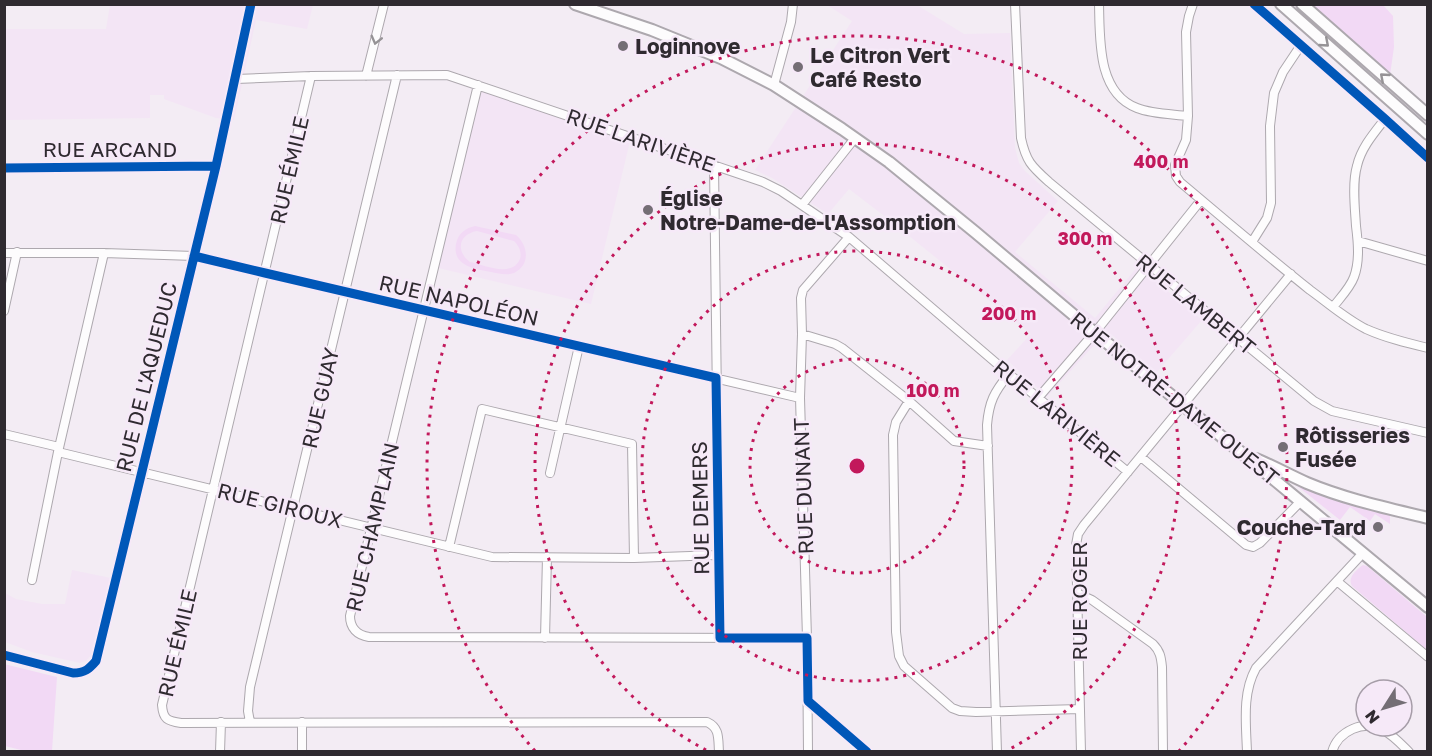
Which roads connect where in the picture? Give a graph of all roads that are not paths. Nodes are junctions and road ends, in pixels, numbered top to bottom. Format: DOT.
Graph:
graph roads {
  1 [pos="251,4"];
  2 [pos="384,4"];
  3 [pos="575,4"];
  4 [pos="793,4"];
  5 [pos="1015,4"];
  6 [pos="1099,4"];
  7 [pos="1193,4"];
  8 [pos="1254,4"];
  9 [pos="1281,4"];
  10 [pos="1302,4"];
  11 [pos="1301,45"];
  12 [pos="397,75"];
  13 [pos="311,76"];
  14 [pos="366,76"];
  15 [pos="236,79"];
  16 [pos="478,85"];
  17 [pos="774,85"];
  18 [pos="1428,115"];
  19 [pos="1188,116"];
  20 [pos="1385,119"];
  21 [pos="1428,134"];
  22 [pos="855,138"];
  23 [pos="1428,158"];
  24 [pos="714,165"];
  25 [pos="216,166"];
  26 [pos="4,168"];
  27 [pos="1202,200"];
  28 [pos="802,205"];
  29 [pos="849,237"];
  30 [pos="1358,241"];
  31 [pos="1252,242"];
  32 [pos="17,252"];
  33 [pos="4,253"];
  34 [pos="104,253"];
  35 [pos="194,256"];
  36 [pos="1428,261"];
  37 [pos="1149,266"];
  38 [pos="265,273"];
  39 [pos="1291,274"];
  40 [pos="345,292"];
  41 [pos="1333,307"];
  42 [pos="424,310"];
  43 [pos="4,311"];
  44 [pos="1095,333"];
  45 [pos="802,334"];
  46 [pos="1238,338"];
  47 [pos="579,346"];
  48 [pos="1428,348"];
  49 [pos="1010,374"];
  50 [pos="716,378"];
  51 [pos="800,398"];
  52 [pos="1038,398"];
  53 [pos="909,401"];
  54 [pos="1183,405"];
  55 [pos="560,428"];
  56 [pos="1428,433"];
  57 [pos="4,434"];
  58 [pos="988,446"];
  59 [pos="58,449"];
  60 [pos="1242,453"];
  61 [pos="1141,457"];
  62 [pos="141,471"];
  63 [pos="1128,472"];
  64 [pos="550,473"];
  65 [pos="214,490"];
  66 [pos="1301,501"];
  67 [pos="293,509"];
  68 [pos="1428,518"];
  69 [pos="371,527"];
  70 [pos="449,547"];
  71 [pos="1363,553"];
  72 [pos="718,555"];
  73 [pos="547,557"];
  74 [pos="634,558"];
  75 [pos="32,580"];
  76 [pos="1338,582"];
  77 [pos="1077,593"];
  78 [pos="1428,607"];
  79 [pos="545,638"];
  80 [pos="720,638"];
  81 [pos="807,638"];
  82 [pos="4,655"];
  83 [pos="1428,657"];
  84 [pos="808,701"];
  85 [pos="1080,709"];
  86 [pos="997,712"];
  87 [pos="221,722"];
  88 [pos="250,722"];
  89 [pos="302,722"];
  90 [pos="220,752"];
  91 [pos="302,752"];
  92 [pos="719,752"];
  93 [pos="808,752"];
  94 [pos="867,752"];
  95 [pos="998,752"];
  96 [pos="1081,752"];
  97 [pos="1163,752"];
  98 [pos="1246,752"];
  99 [pos="1332,752"];
  100 [pos="1410,752"];
  1 -- 15 [label="street, RUE DE L'AQUEDUC"];
  2 -- 14 [label="street, one-way"];
  3 -- 17 [label="street, RUE NOTRE-DAME OUEST"];
  4 -- 17 [label="street"];
  5 -- 37 [label="street, RUE LAMBERT"];
  6 -- 19 [label="street"];
  7 -- 19 [label="street"];
  8 -- 11 [label="street"];
  9 -- 21 [label="street, one-way"];
  18 -- 10 [label="street, one-way"];
  11 -- 20 [label="street"];
  11 -- 31 [label="street"];
  12 -- 14 [label="street, RUE LARIVIÈRE"];
  12 -- 16 [label="street, RUE LARIVIÈRE"];
  12 -- 40 [label="street, RUE GUAY"];
  13 -- 14 [label="street, RUE LARIVIÈRE"];
  13 -- 15 [label="street, RUE LARIVIÈRE"];
  13 -- 38 [label="street, RUE ÉMILE"];
  15 -- 25 [label="street, RUE DE L'AQUEDUC"];
  16 -- 24 [label="street, RUE LARIVIÈRE"];
  16 -- 42 [label="street, RUE CHAMPLAIN"];
  17 -- 22 [label="street, RUE NOTRE-DAME OUEST"];
  19 -- 27 [label="street"];
  20 -- 23 [label="street"];
  20 -- 30 [label="street"];
  22 -- 28 [label="street"];
  22 -- 44 [label="street, RUE NOTRE-DAME OUEST"];
  24 -- 28 [label="street, RUE LARIVIÈRE"];
  24 -- 50 [label="street, RUE DEMERS"];
  25 -- 26 [label="street, RUE ARCAND"];
  25 -- 35 [label="street, RUE DE L'AQUEDUC"];
  27 -- 31 [label="street"];
  27 -- 37 [label="street"];
  28 -- 29 [label="street, RUE LARIVIÈRE"];
  29 -- 45 [label="street, RUE DUNANT"];
  29 -- 49 [label="street, RUE LARIVIÈRE"];
  30 -- 36 [label="street"];
  30 -- 41 [label="street"];
  31 -- 39 [label="street"];
  32 -- 33 [label="street, RUE NAPOLÉON"];
  32 -- 34 [label="street, RUE NAPOLÉON"];
  32 -- 43 [label="street"];
  34 -- 35 [label="street, RUE NAPOLÉON"];
  34 -- 59 [label="street"];
  35 -- 38 [label="street, RUE NAPOLÉON"];
  35 -- 62 [label="street, RUE DE L'AQUEDUC"];
  37 -- 44 [label="street"];
  37 -- 46 [label="street, RUE LAMBERT"];
  38 -- 40 [label="street, RUE NAPOLÉON"];
  38 -- 65 [label="street, RUE ÉMILE"];
  39 -- 41 [label="street"];
  39 -- 46 [label="street, RUE ROGER"];
  40 -- 42 [label="street, RUE NAPOLÉON"];
  40 -- 67 [label="street, RUE GUAY"];
  41 -- 48 [label="street"];
  42 -- 47 [label="street, RUE NAPOLÉON"];
  42 -- 69 [label="street, RUE CHAMPLAIN"];
  44 -- 52 [label="street"];
  44 -- 54 [label="street, RUE NOTRE-DAME OUEST"];
  45 -- 51 [label="street, RUE DUNANT"];
  45 -- 53 [label="street"];
  46 -- 54 [label="street, RUE ROGER"];
  46 -- 56 [label="street, RUE LAMBERT"];
  47 -- 50 [label="street, RUE NAPOLÉON"];
  47 -- 55 [label="street"];
  49 -- 52 [label="street, RUE LARIVIÈRE"];
  49 -- 58 [label="street"];
  50 -- 51 [label="street, RUE NAPOLÉON"];
  50 -- 72 [label="street, RUE DEMERS"];
  51 -- 81 [label="street, RUE DUNANT"];
  52 -- 63 [label="street, RUE LARIVIÈRE"];
  53 -- 58 [label="street"];
  53 -- 86 [label="street"];
  54 -- 60 [label="street, RUE NOTRE-DAME OUEST"];
  54 -- 61 [label="street, RUE ROGER"];
  55 -- 64 [label="street"];
  55 -- 70 [label="street"];
  55 -- 74 [label="street"];
  57 -- 59 [label="street, RUE GIROUX"];
  58 -- 86 [label="street"];
  59 -- 62 [label="street, RUE GIROUX"];
  59 -- 75 [label="street"];
  60 -- 66 [label="street, RUE NOTRE-DAME OUEST"];
  60 -- 68 [label="street"];
  61 -- 63 [label="street, RUE ROGER"];
  61 -- 66 [label="street"];
  62 -- 65 [label="street, RUE GIROUX"];
  62 -- 82 [label="street, RUE DE L'AQUEDUC"];
  63 -- 77 [label="street, RUE ROGER"];
  65 -- 67 [label="street, RUE GIROUX"];
  65 -- 87 [label="street, RUE ÉMILE"];
  66 -- 71 [label="street, RUE NOTRE-DAME OUEST"];
  67 -- 69 [label="street, RUE GIROUX"];
  67 -- 88 [label="street, RUE GUAY"];
  69 -- 70 [label="street, RUE GIROUX"];
  69 -- 79 [label="street, RUE CHAMPLAIN"];
  70 -- 73 [label="street, RUE GIROUX"];
  71 -- 76 [label="street"];
  71 -- 78 [label="street, RUE NOTRE-DAME OUEST"];
  72 -- 74 [label="street, RUE GIROUX"];
  72 -- 80 [label="street, RUE DEMERS"];
  73 -- 74 [label="street, RUE GIROUX"];
  73 -- 79 [label="street"];
  76 -- 83 [label="street"];
  76 -- 98 [label="street"];
  77 -- 85 [label="street, RUE ROGER"];
  77 -- 97 [label="street"];
  79 -- 80 [label="street, RUE CHAMPLAIN"];
  80 -- 81 [label="street, RUE CHAMPLAIN"];
  81 -- 84 [label="street, RUE DUNANT"];
  84 -- 93 [label="street, RUE DUNANT"];
  84 -- 94 [label="street"];
  85 -- 86 [label="street"];
  85 -- 96 [label="street, RUE ROGER"];
  86 -- 95 [label="street"];
  87 -- 88 [label="street, RUE ÉMILE"];
  87 -- 90 [label="street"];
  88 -- 89 [label="street, RUE ÉMILE"];
  89 -- 91 [label="street"];
  89 -- 92 [label="street, RUE ÉMILE"];
  99 -- 100 [label="street"];
}
